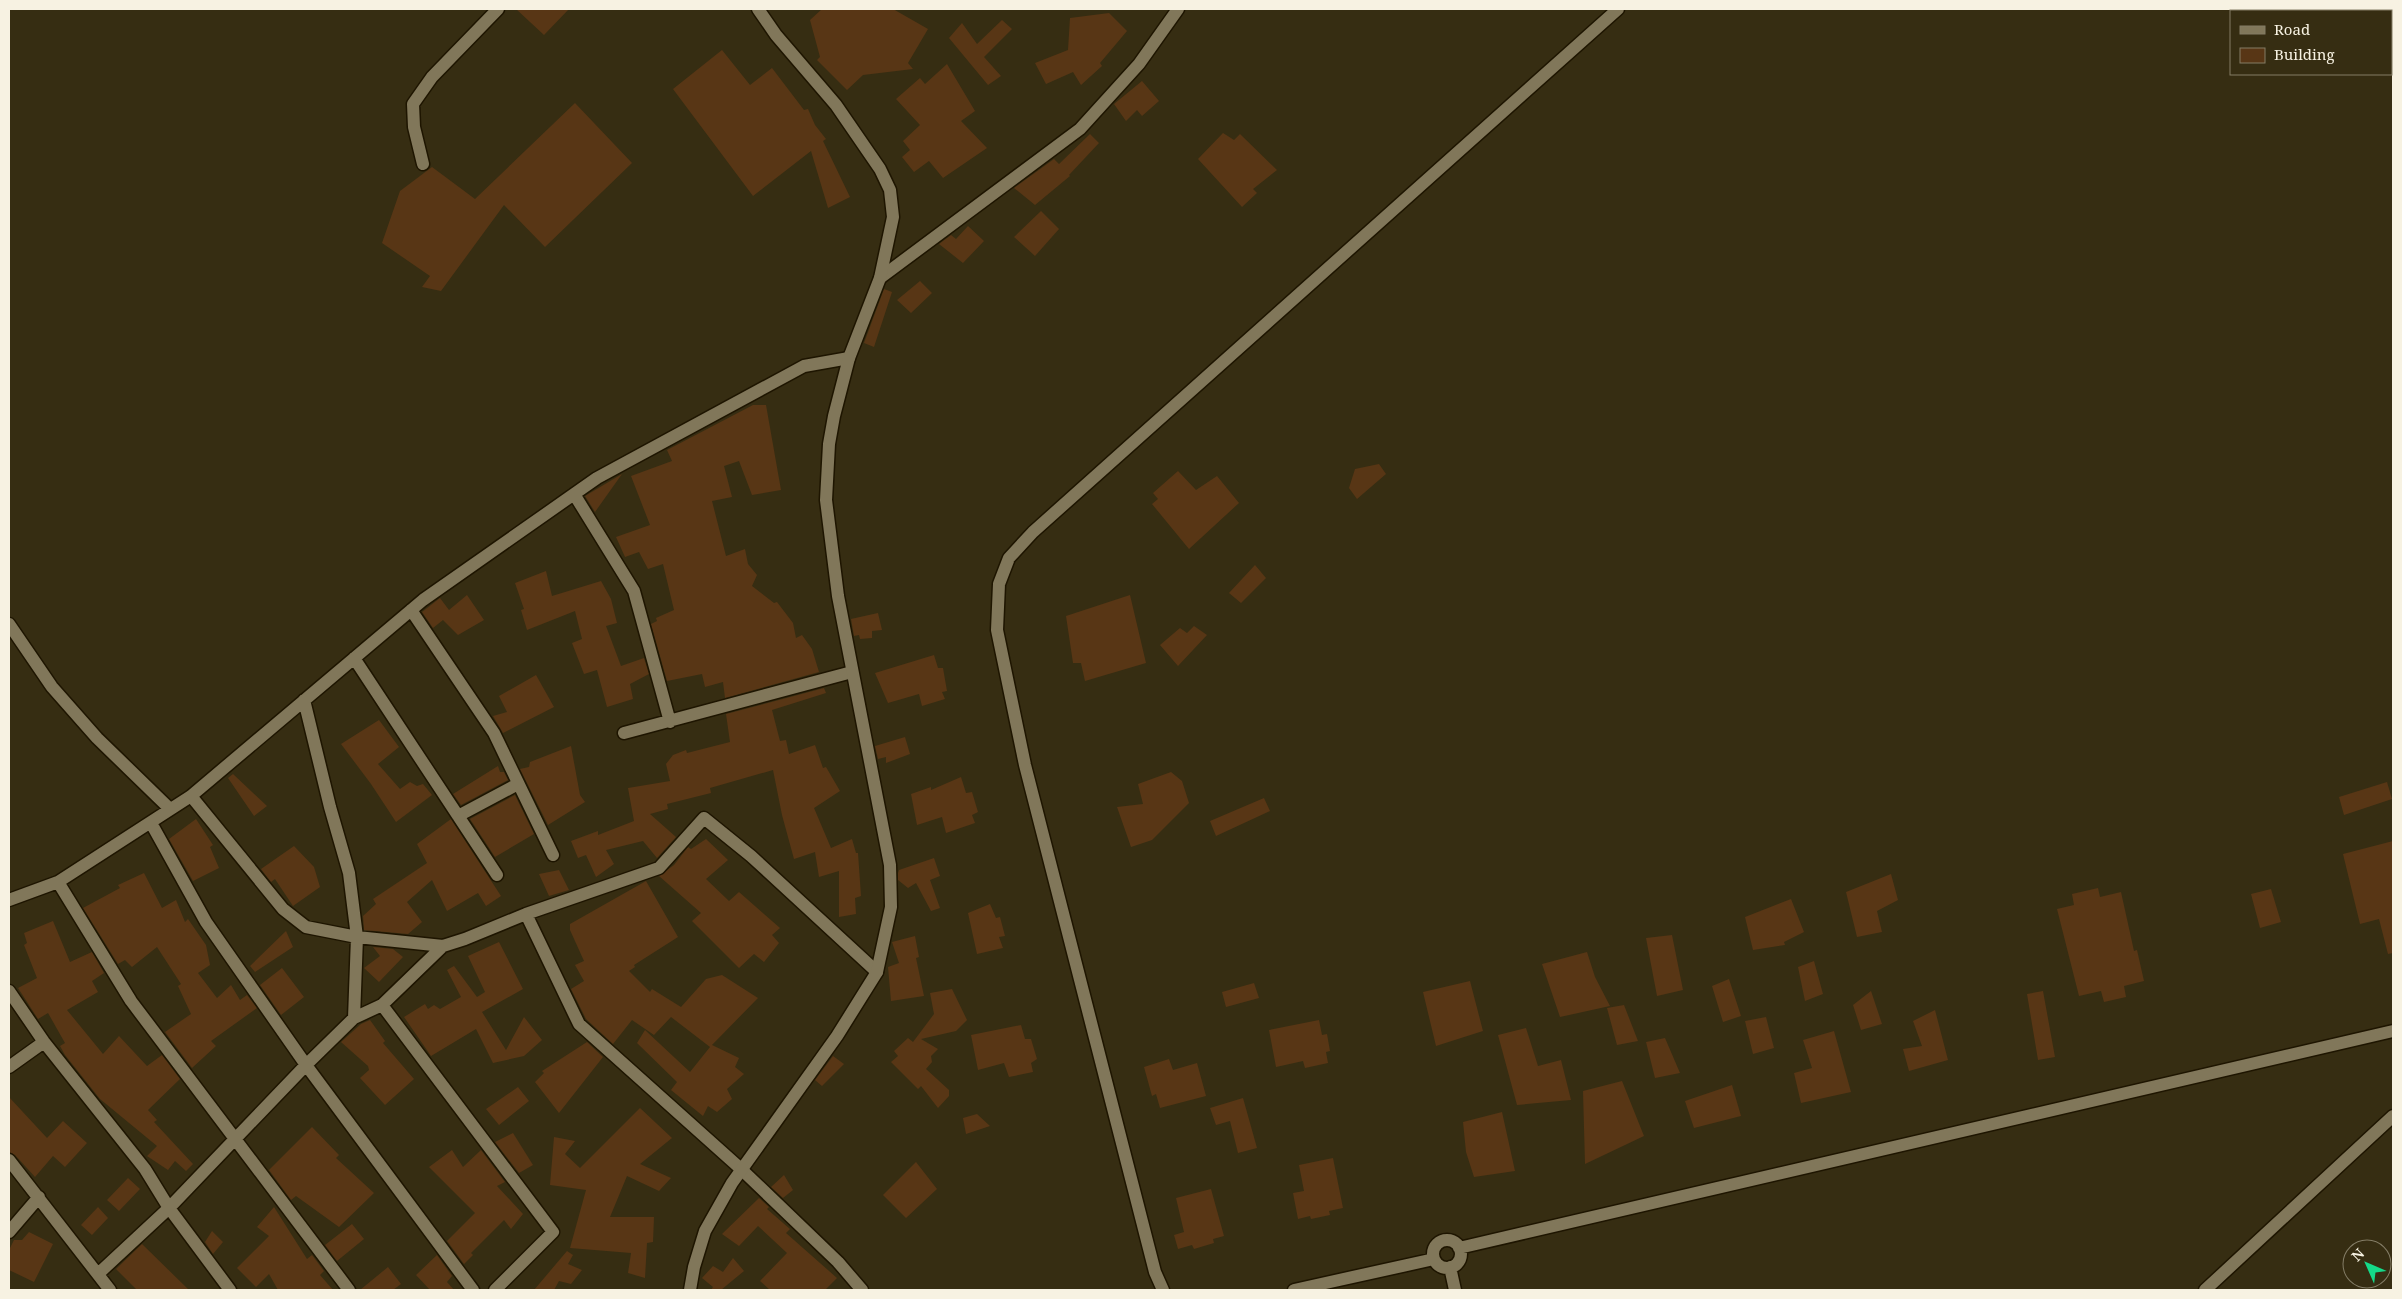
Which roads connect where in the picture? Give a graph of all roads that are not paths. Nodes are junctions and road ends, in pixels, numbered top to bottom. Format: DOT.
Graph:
graph roads {
  1 [pos="498,9"];
  2 [pos="758,9"];
  3 [pos="1178,9"];
  4 [pos="1618,9"];
  5 [pos="1606,14"];
  6 [pos="423,164"];
  7 [pos="880,278"];
  8 [pos="849,358"];
  9 [pos="574,494"];
  10 [pos="411,610"];
  11 [pos="9,624"];
  12 [pos="354,658"];
  13 [pos="852,672"];
  14 [pos="304,700"];
  15 [pos="670,722"];
  16 [pos="624,733"];
  17 [pos="518,784"];
  18 [pos="191,796"];
  19 [pos="169,808"];
  20 [pos="458,816"];
  21 [pos="151,823"];
  22 [pos="553,855"];
  23 [pos="497,875"];
  24 [pos="58,882"];
  25 [pos="9,900"];
  26 [pos="526,914"];
  27 [pos="357,937"];
  28 [pos="443,946"];
  29 [pos="878,972"];
  30 [pos="9,991"];
  31 [pos="382,1005"];
  32 [pos="354,1018"];
  33 [pos="2393,1031"];
  34 [pos="44,1042"];
  35 [pos="306,1065"];
  36 [pos="9,1067"];
  37 [pos="2393,1116"];
  38 [pos="234,1139"];
  39 [pos="9,1160"];
  40 [pos="741,1169"];
  41 [pos="39,1197"];
  42 [pos="169,1208"];
  43 [pos="9,1232"];
  44 [pos="1459,1248"];
  45 [pos="1434,1259"];
  46 [pos="1450,1267"];
  47 [pos="98,1274"];
  48 [pos="110,1290"];
  49 [pos="230,1290"];
  50 [pos="349,1290"];
  51 [pos="473,1290"];
  52 [pos="495,1290"];
  53 [pos="690,1290"];
  54 [pos="862,1290"];
  55 [pos="1163,1290"];
  56 [pos="1294,1290"];
  57 [pos="1455,1290"];
  58 [pos="2205,1290"];
  1 -- 6 [label="street"];
  2 -- 7 [label="street"];
  3 -- 7 [label="street"];
  4 -- 5 [label="street"];
  5 -- 55 [label="street"];
  7 -- 8 [label="street"];
  8 -- 9 [label="street"];
  8 -- 13 [label="street"];
  9 -- 10 [label="street"];
  9 -- 15 [label="street"];
  10 -- 12 [label="street"];
  10 -- 17 [label="street"];
  11 -- 19 [label="street"];
  12 -- 14 [label="street"];
  12 -- 20 [label="street"];
  13 -- 15 [label="street"];
  13 -- 29 [label="street"];
  14 -- 18 [label="street"];
  14 -- 27 [label="street"];
  15 -- 16 [label="street"];
  17 -- 20 [label="street"];
  17 -- 22 [label="street"];
  18 -- 19 [label="street"];
  18 -- 27 [label="street"];
  19 -- 21 [label="street"];
  20 -- 23 [label="street"];
  21 -- 24 [label="street"];
  21 -- 35 [label="street"];
  24 -- 25 [label="street"];
  24 -- 38 [label="street"];
  26 -- 28 [label="street"];
  26 -- 29 [label="street"];
  26 -- 40 [label="street"];
  27 -- 28 [label="street"];
  27 -- 32 [label="street"];
  28 -- 31 [label="street"];
  29 -- 40 [label="street"];
  30 -- 34 [label="street"];
  31 -- 32 [label="street"];
  31 -- 52 [label="street"];
  32 -- 35 [label="street"];
  33 -- 44 [label="street"];
  34 -- 36 [label="street"];
  34 -- 42 [label="street"];
  35 -- 38 [label="street"];
  35 -- 51 [label="street"];
  37 -- 58 [label="street"];
  38 -- 42 [label="street"];
  38 -- 50 [label="street"];
  39 -- 41 [label="street"];
  40 -- 53 [label="street"];
  40 -- 54 [label="street"];
  41 -- 43 [label="street"];
  41 -- 47 [label="street"];
  42 -- 47 [label="street"];
  42 -- 49 [label="street"];
  44 -- 45 [label="street"];
  44 -- 46 [label="street"];
  45 -- 46 [label="street"];
  45 -- 56 [label="street"];
  46 -- 57 [label="street"];
  47 -- 48 [label="street"];
}
